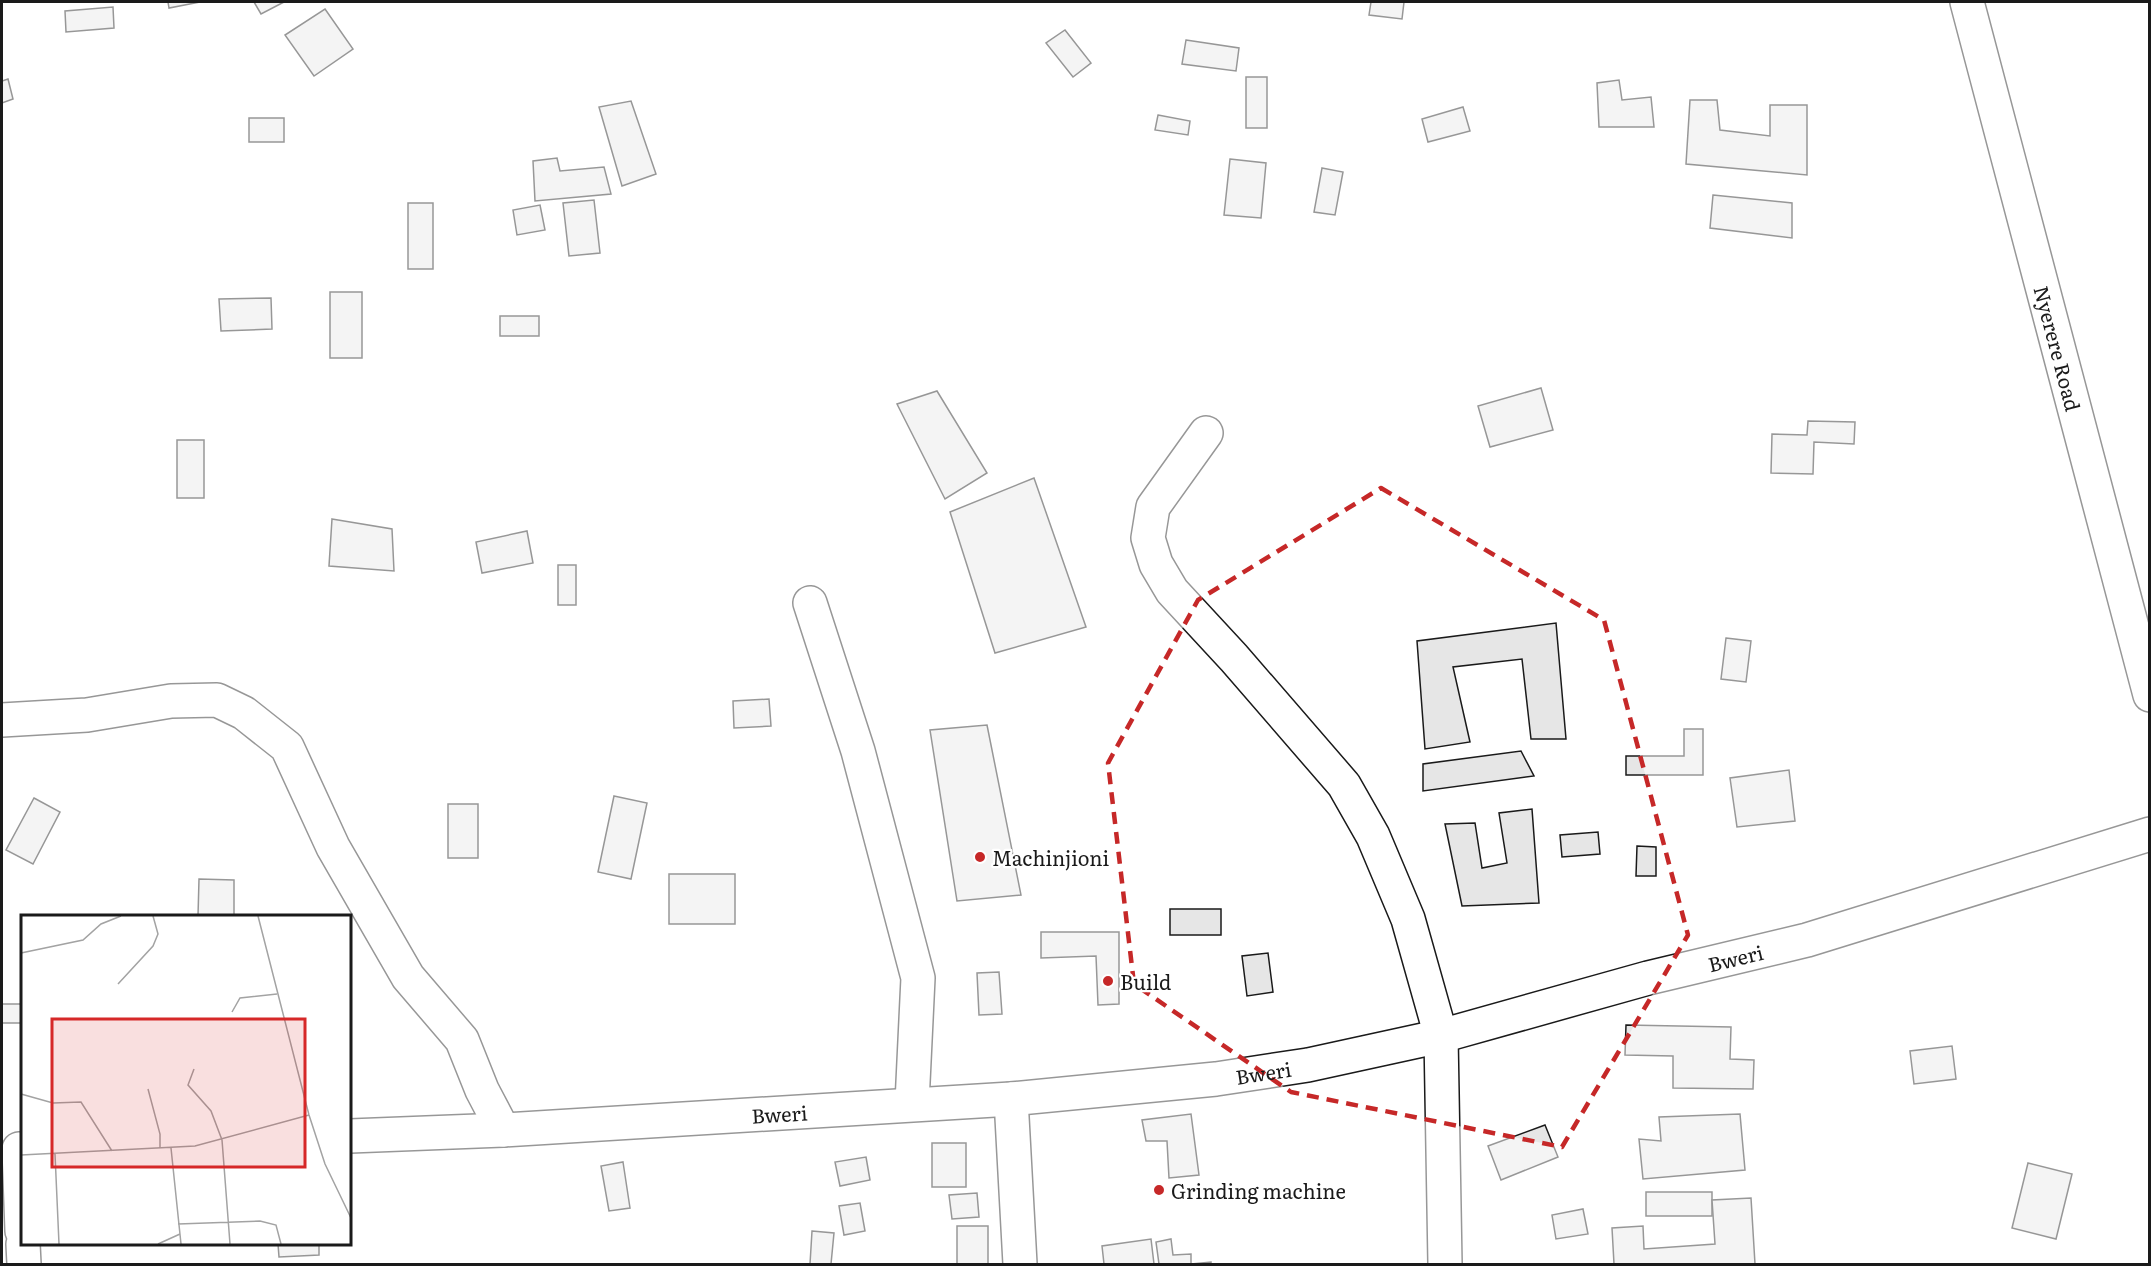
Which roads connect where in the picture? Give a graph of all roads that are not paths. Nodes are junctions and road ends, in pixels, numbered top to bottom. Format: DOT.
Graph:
graph roads {
  1 [pos="1967,2"];
  2 [pos="1206,433"];
  3 [pos="810,603"];
  4 [pos="2150,695"];
  5 [pos="2,720"];
  6 [pos="2150,834"];
  7 [pos="1441,1036"];
  8 [pos="1011,1099"];
  9 [pos="912,1104"];
  10 [pos="503,1130"];
  11 [pos="351,1136"];
  12 [pos="14,1150"];
  13 [pos="21,1221"];
  14 [pos="23,1245"];
  15 [pos="24,1264"];
  16 [pos="1020,1264"];
  17 [pos="1445,1264"];
  1 -- 4 [label="street, Nyerere Road"];
  2 -- 7 [label="street"];
  3 -- 9 [label="street"];
  5 -- 10 [label="street"];
  6 -- 7 [label="street, Bweri"];
  7 -- 8 [label="street, Bweri"];
  7 -- 17 [label="street"];
  8 -- 9 [label="street, Bweri"];
  8 -- 16 [label="street"];
  9 -- 10 [label="street, Bweri"];
  10 -- 11 [label="street, Bweri"];
  12 -- 13 [label="street"];
  14 -- 15 [label="street"];
}
